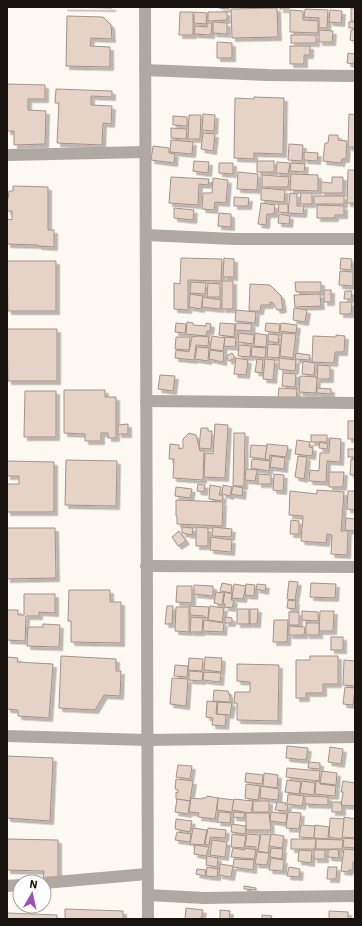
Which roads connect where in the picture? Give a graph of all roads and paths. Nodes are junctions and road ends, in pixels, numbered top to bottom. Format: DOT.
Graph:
graph roads {
  1 [pos="145,7"];
  2 [pos="145,70"];
  3 [pos="355,76"];
  4 [pos="145,152"];
  5 [pos="7,155"];
  6 [pos="146,235"];
  7 [pos="355,239"];
  8 [pos="146,401"];
  9 [pos="355,403"];
  10 [pos="146,566"];
  11 [pos="355,567"];
  12 [pos="7,736"];
  13 [pos="355,737"];
  14 [pos="147,740"];
  15 [pos="147,874"];
  16 [pos="52,881"];
  17 [pos="148,895"];
  18 [pos="355,896"];
  19 [pos="148,919"];
  1 -- 2 [label="street"];
  2 -- 3 [label="street"];
  2 -- 4 [label="street"];
  4 -- 5 [label="street"];
  4 -- 6 [label="street"];
  6 -- 7 [label="street"];
  6 -- 8 [label="street"];
  8 -- 9 [label="street"];
  8 -- 10 [label="street"];
  10 -- 11 [label="street"];
  10 -- 14 [label="street"];
  12 -- 14 [label="street"];
  13 -- 14 [label="street"];
  14 -- 15 [label="street"];
  15 -- 16 [label="street"];
  15 -- 17 [label="street"];
  17 -- 18 [label="street"];
  17 -- 19 [label="street"];
}
